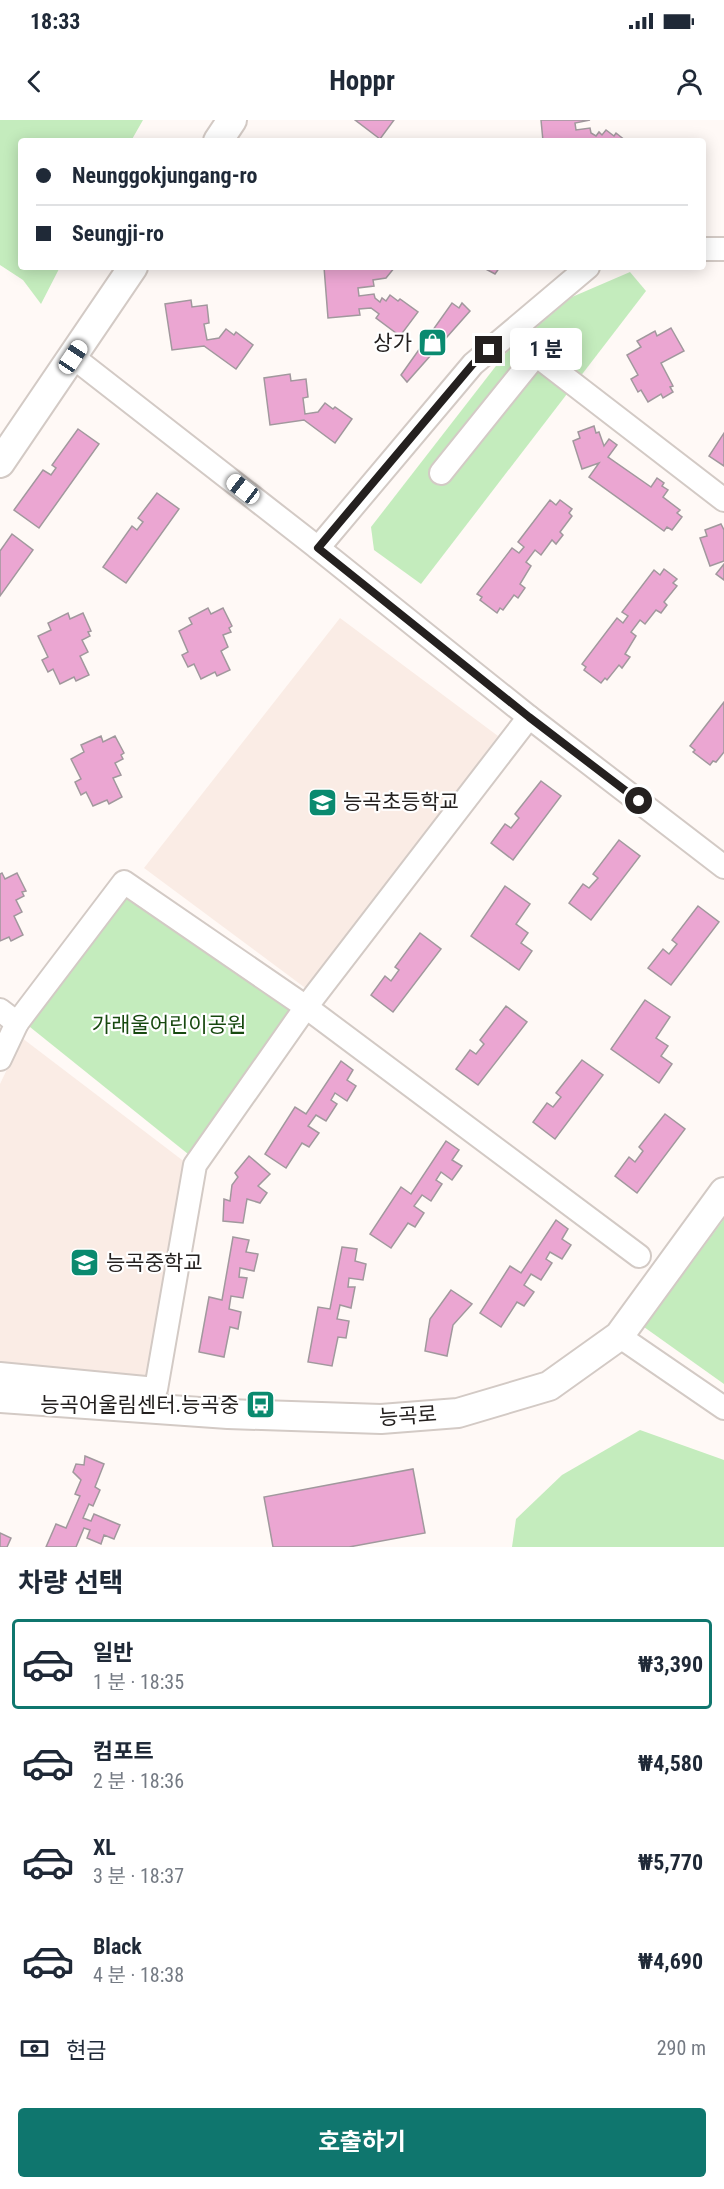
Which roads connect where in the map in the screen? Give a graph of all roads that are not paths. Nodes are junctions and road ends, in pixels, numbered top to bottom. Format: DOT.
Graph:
graph roads {
  1 [pos="232,120"];
  2 [pos="220,138"];
  3 [pos="706,249"];
  4 [pos="724,249"];
  5 [pos="131,270"];
  6 [pos="584,270"];
  7 [pos="73,357"];
  8 [pos="0,463"];
  9 [pos="441,473"];
  10 [pos="724,500"];
  11 [pos="318,548"];
  12 [pos="529,717"];
  13 [pos="724,867"];
  14 [pos="306,1007"];
  15 [pos="9,1016"];
  16 [pos="0,1059"];
  17 [pos="724,1192"];
  18 [pos="639,1256"];
  19 [pos="619,1336"];
  20 [pos="0,1374"];
  21 [pos="0,1398"];
  22 [pos="724,1408"];
  1 -- 2 [label="main road"];
  3 -- 4 [label="street"];
  5 -- 7 [label="main road"];
  6 -- 11 [label="street"];
  7 -- 8 [label="main road"];
  7 -- 11 [label="street"];
  9 -- 10 [label="street"];
  11 -- 12 [label="street"];
  12 -- 13 [label="street"];
  12 -- 14 [label="street"];
  14 -- 15 [label="street"];
  14 -- 18 [label="street"];
  14 -- 20 [label="street"];
  15 -- 16 [label="street"];
  17 -- 19 [label="main road, 능곡로"];
  19 -- 21 [label="main road, 능곡로"];
  19 -- 22 [label="street"];
}
